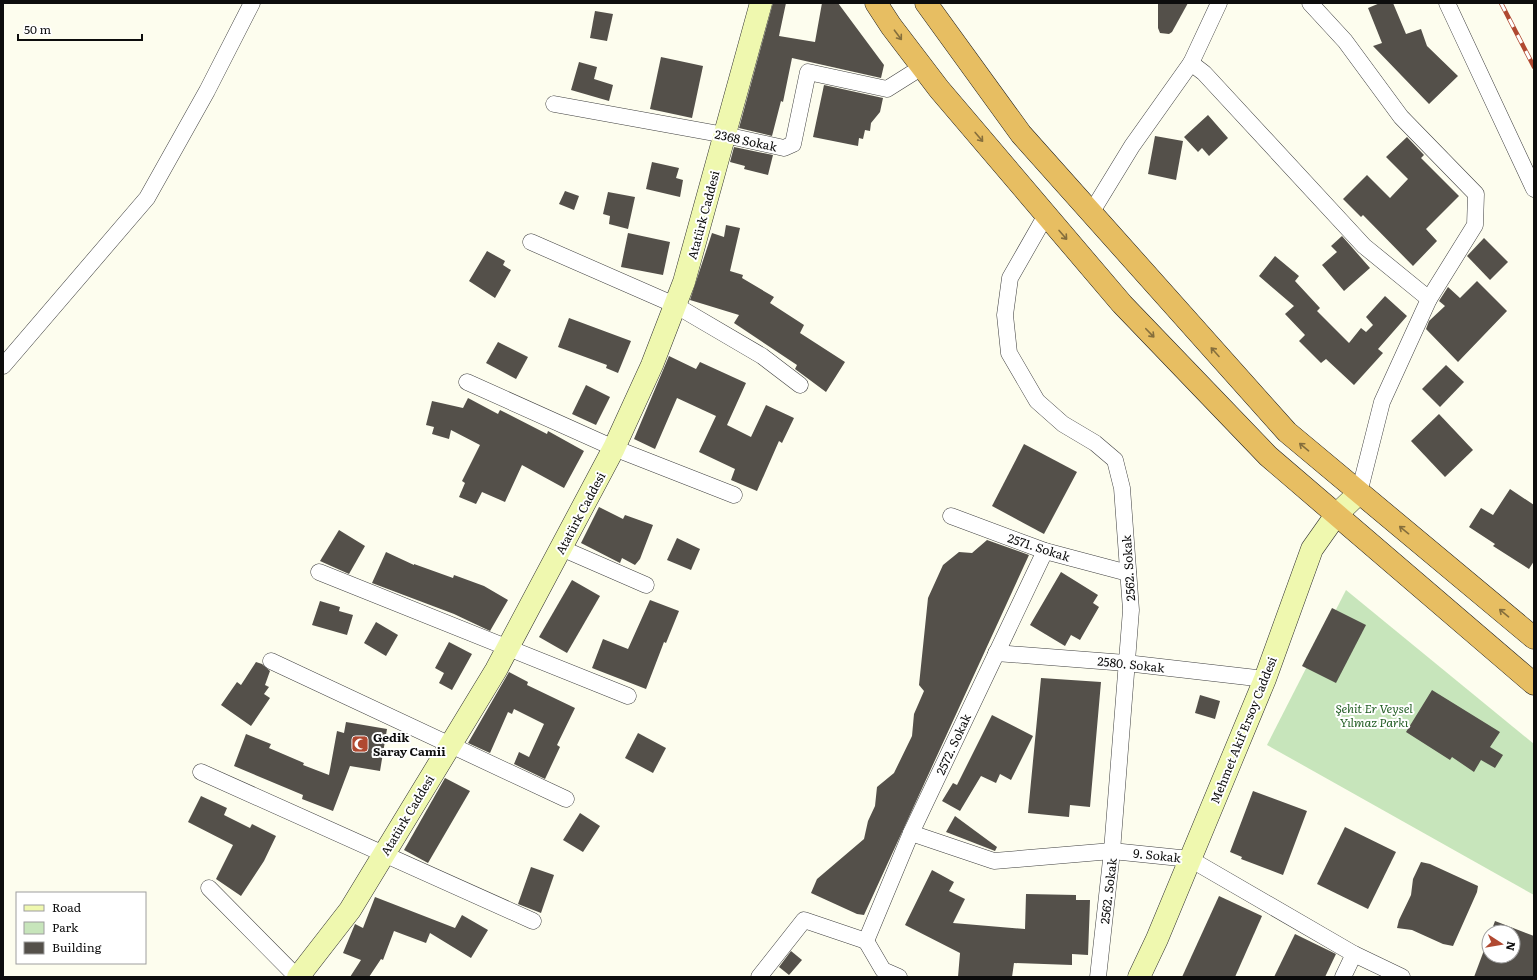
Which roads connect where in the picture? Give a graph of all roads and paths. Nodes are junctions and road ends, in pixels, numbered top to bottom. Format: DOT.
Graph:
graph roads {
  1 [pos="252,3"];
  2 [pos="760,3"];
  3 [pos="876,3"];
  4 [pos="926,3"];
  5 [pos="1220,3"];
  6 [pos="1310,3"];
  7 [pos="1447,3"];
  8 [pos="1191,63"];
  9 [pos="922,67"];
  10 [pos="554,104"];
  11 [pos="725,134"];
  12 [pos="1534,189"];
  13 [pos="1091,213"];
  14 [pos="1046,215"];
  15 [pos="531,242"];
  16 [pos="1429,299"];
  17 [pos="675,305"];
  18 [pos="3,366"];
  19 [pos="467,382"];
  20 [pos="800,385"];
  21 [pos="614,448"];
  22 [pos="1359,493"];
  23 [pos="734,495"];
  24 [pos="1336,515"];
  25 [pos="951,516"];
  26 [pos="561,548"];
  27 [pos="1045,551"];
  28 [pos="319,572"];
  29 [pos="1128,573"];
  30 [pos="646,585"];
  31 [pos="1534,638"];
  32 [pos="507,648"];
  33 [pos="996,653"];
  34 [pos="271,661"];
  35 [pos="1126,663"];
  36 [pos="1265,679"];
  37 [pos="1534,684"];
  38 [pos="628,696"];
  39 [pos="451,744"];
  40 [pos="201,772"];
  41 [pos="566,799"];
  42 [pos="911,832"];
  43 [pos="1112,851"];
  44 [pos="384,853"];
  45 [pos="1190,859"];
  46 [pos="209,888"];
  47 [pos="534,921"];
  48 [pos="866,940"];
  49 [pos="1354,954"];
  50 [pos="298,977"];
  51 [pos="759,977"];
  52 [pos="899,977"];
  53 [pos="1098,977"];
  54 [pos="1139,977"];
  55 [pos="1343,977"];
  56 [pos="1402,977"];
  1 -- 18 [label="street"];
  2 -- 11 [label="street, Atatürk Caddesi"];
  3 -- 9 [label="highway, one-way"];
  4 -- 13 [label="highway"];
  5 -- 8 [label="street"];
  6 -- 16 [label="street"];
  7 -- 12 [label="street"];
  8 -- 13 [label="street"];
  8 -- 16 [label="street"];
  9 -- 11 [label="street, 2368 Sokak"];
  9 -- 14 [label="highway, one-way"];
  10 -- 11 [label="street, 2368 Sokak"];
  11 -- 17 [label="street, Atatürk Caddesi"];
  22 -- 13 [label="highway, one-way"];
  14 -- 24 [label="highway, one-way"];
  14 -- 29 [label="street, 2562. Sokak"];
  15 -- 17 [label="street"];
  16 -- 22 [label="street"];
  17 -- 20 [label="street"];
  17 -- 21 [label="street, Atatürk Caddesi"];
  19 -- 21 [label="street"];
  21 -- 23 [label="street"];
  21 -- 26 [label="street, Atatürk Caddesi"];
  22 -- 24 [label="street, Mehmet Akif Ersoy Caddesi"];
  31 -- 22 [label="highway, one-way"];
  24 -- 36 [label="street, Mehmet Akif Ersoy Caddesi"];
  24 -- 37 [label="highway"];
  25 -- 27 [label="street, 2571. Sokak"];
  26 -- 30 [label="street"];
  26 -- 32 [label="street, Atatürk Caddesi"];
  27 -- 29 [label="street, 2571. Sokak"];
  27 -- 33 [label="street, 2572. Sokak"];
  28 -- 32 [label="street"];
  29 -- 35 [label="street, 2562. Sokak"];
  32 -- 38 [label="street"];
  32 -- 39 [label="street, Atatürk Caddesi"];
  33 -- 35 [label="street, 2580. Sokak"];
  33 -- 42 [label="street, 2572. Sokak"];
  34 -- 39 [label="street"];
  35 -- 36 [label="street, 2580. Sokak"];
  35 -- 43 [label="street, 2562. Sokak"];
  36 -- 45 [label="street, Mehmet Akif Ersoy Caddesi"];
  39 -- 41 [label="street"];
  39 -- 44 [label="street, Atatürk Caddesi"];
  40 -- 44 [label="street"];
  42 -- 43 [label="street, 9. Sokak"];
  42 -- 48 [label="street, 2572. Sokak"];
  43 -- 45 [label="street, 9. Sokak"];
  43 -- 53 [label="street, 2562. Sokak"];
  44 -- 47 [label="street"];
  44 -- 50 [label="street, Atatürk Caddesi"];
  45 -- 49 [label="street, 9. Sokak"];
  45 -- 54 [label="street, Mehmet Akif Ersoy Caddesi"];
  46 -- 50 [label="street"];
  48 -- 51 [label="street"];
  48 -- 52 [label="street"];
  49 -- 55 [label="street"];
  49 -- 56 [label="street, 9. Sokak"];
}
